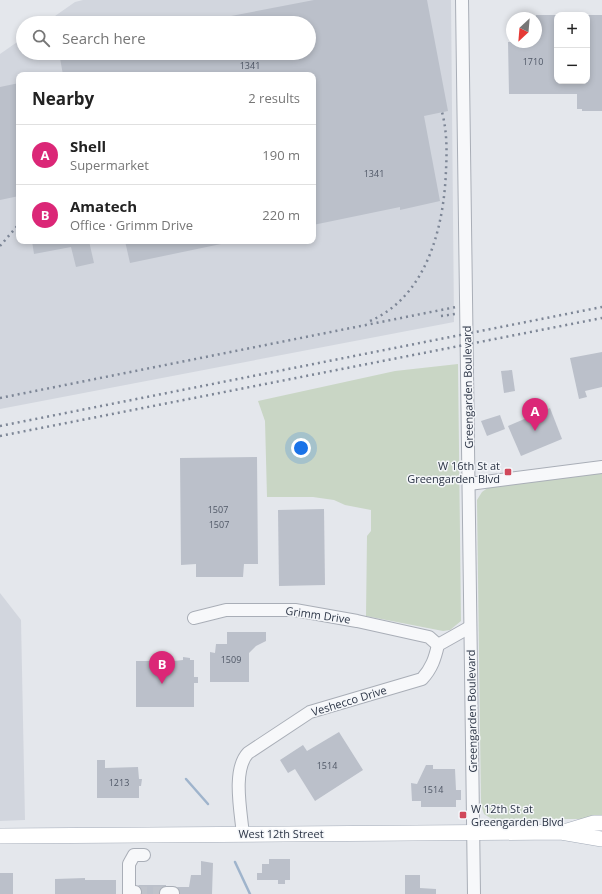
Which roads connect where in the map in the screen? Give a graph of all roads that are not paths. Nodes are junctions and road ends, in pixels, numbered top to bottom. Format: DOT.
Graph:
graph roads {
  1 [pos="462,0"];
  2 [pos="602,467"];
  3 [pos="469,484"];
  4 [pos="194,618"];
  5 [pos="470,626"];
  6 [pos="438,645"];
  7 [pos="602,823"];
  8 [pos="561,832"];
  9 [pos="474,833"];
  10 [pos="243,835"];
  11 [pos="0,836"];
  12 [pos="602,839"];
  13 [pos="144,855"];
  14 [pos="135,892"];
  15 [pos="474,894"];
  1 -- 3 [label="street, Greengarden Boulevard"];
  2 -- 3 [label="street"];
  3 -- 5 [label="street, Greengarden Boulevard"];
  4 -- 6 [label="street, Grimm Drive"];
  5 -- 6 [label="street"];
  5 -- 9 [label="street, Greengarden Boulevard"];
  6 -- 10 [label="street, Veshecco Drive"];
  7 -- 8 [label="main road, West 12th Street"];
  8 -- 9 [label="main road, West 12th Street"];
  8 -- 12 [label="main road, West 12th Street"];
  9 -- 10 [label="main road, West 12th Street"];
  9 -- 15 [label="street, Greengarden Boulevard"];
  10 -- 11 [label="main road, West 12th Street"];
  13 -- 14 [label="street"];
}
